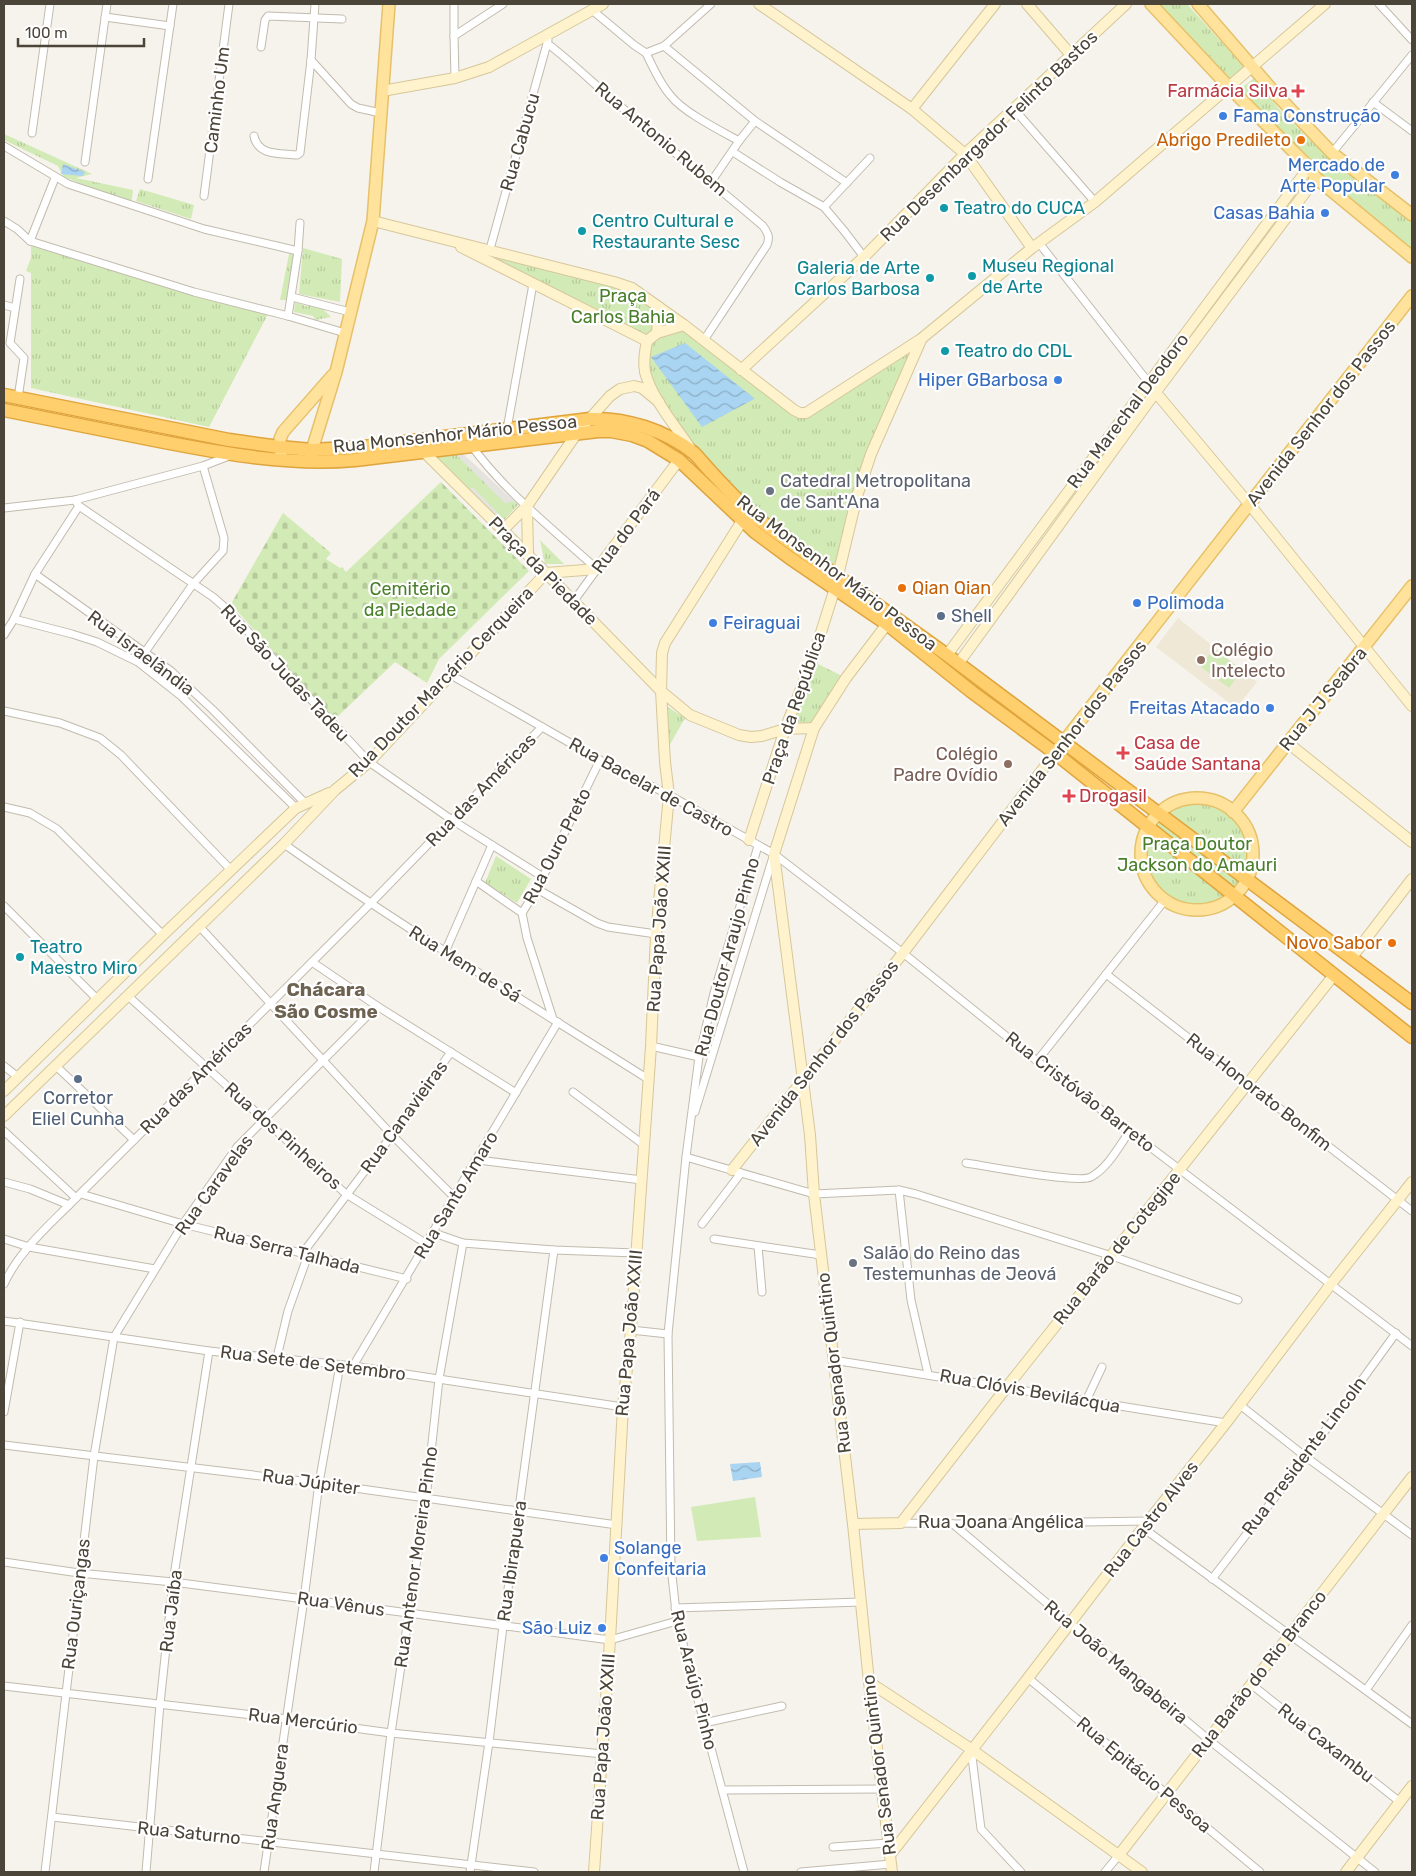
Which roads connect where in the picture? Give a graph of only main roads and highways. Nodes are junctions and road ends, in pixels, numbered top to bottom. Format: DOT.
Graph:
graph roads {
  1 [pos="389,4"];
  2 [pos="1150,4"];
  3 [pos="1198,4"];
  4 [pos="1410,209"];
  5 [pos="1412,257"];
  6 [pos="1412,296"];
  7 [pos="336,372"];
  8 [pos="4,395"];
  9 [pos="4,410"];
  10 [pos="279,447"];
  11 [pos="311,456"];
  12 [pos="283,461"];
  13 [pos="1412,586"];
  14 [pos="887,624"];
  15 [pos="996,692"];
  16 [pos="1063,742"];
  17 [pos="1055,753"];
  18 [pos="1233,812"];
  19 [pos="1159,813"];
  20 [pos="1149,826"];
  21 [pos="1247,879"];
  22 [pos="1234,896"];
  23 [pos="1412,1003"];
  24 [pos="1412,1037"];
  1 -- 7 [label="main road"];
  2 -- 5 [label="main road"];
  3 -- 4 [label="main road"];
  6 -- 16 [label="main road, Avenida Senhor dos Passos"];
  7 -- 10 [label="main road"];
  7 -- 11 [label="main road"];
  8 -- 10 [label="highway, Rua Monsenhor Mário Pessoa"];
  9 -- 12 [label="highway, Rua Monsenhor Mário Pessoa"];
  10 -- 11 [label="highway, Rua Monsenhor Mário Pessoa"];
  10 -- 12 [label="main road"];
  11 -- 12 [label="highway, Rua Monsenhor Mário Pessoa"];
  11 -- 14 [label="highway, Rua Monsenhor Mário Pessoa"];
  11 -- 15 [label="highway, Rua Monsenhor Mário Pessoa"];
  13 -- 18 [label="main road, Rua J J Seabra"];
  14 -- 15 [label="highway"];
  14 -- 17 [label="highway, Rua Monsenhor Mário Pessoa"];
  15 -- 16 [label="highway, Rua Monsenhor Mário Pessoa"];
  16 -- 17 [label="main road, Avenida Senhor dos Passos"];
  16 -- 19 [label="highway, Rua Monsenhor Mário Pessoa"];
  17 -- 20 [label="highway, Rua Monsenhor Mário Pessoa"];
  18 -- 19 [label="main road"];
  18 -- 21 [label="main road"];
  19 -- 20 [label="main road"];
  19 -- 21 [label="highway, Rua Monsenhor Mário Pessoa"];
  20 -- 22 [label="highway, Rua Monsenhor Mário Pessoa"];
  20 -- 22 [label="main road"];
  21 -- 22 [label="main road"];
  21 -- 23 [label="highway, Rua Monsenhor Mário Pessoa"];
  22 -- 24 [label="highway, Rua Monsenhor Mário Pessoa"];
}
